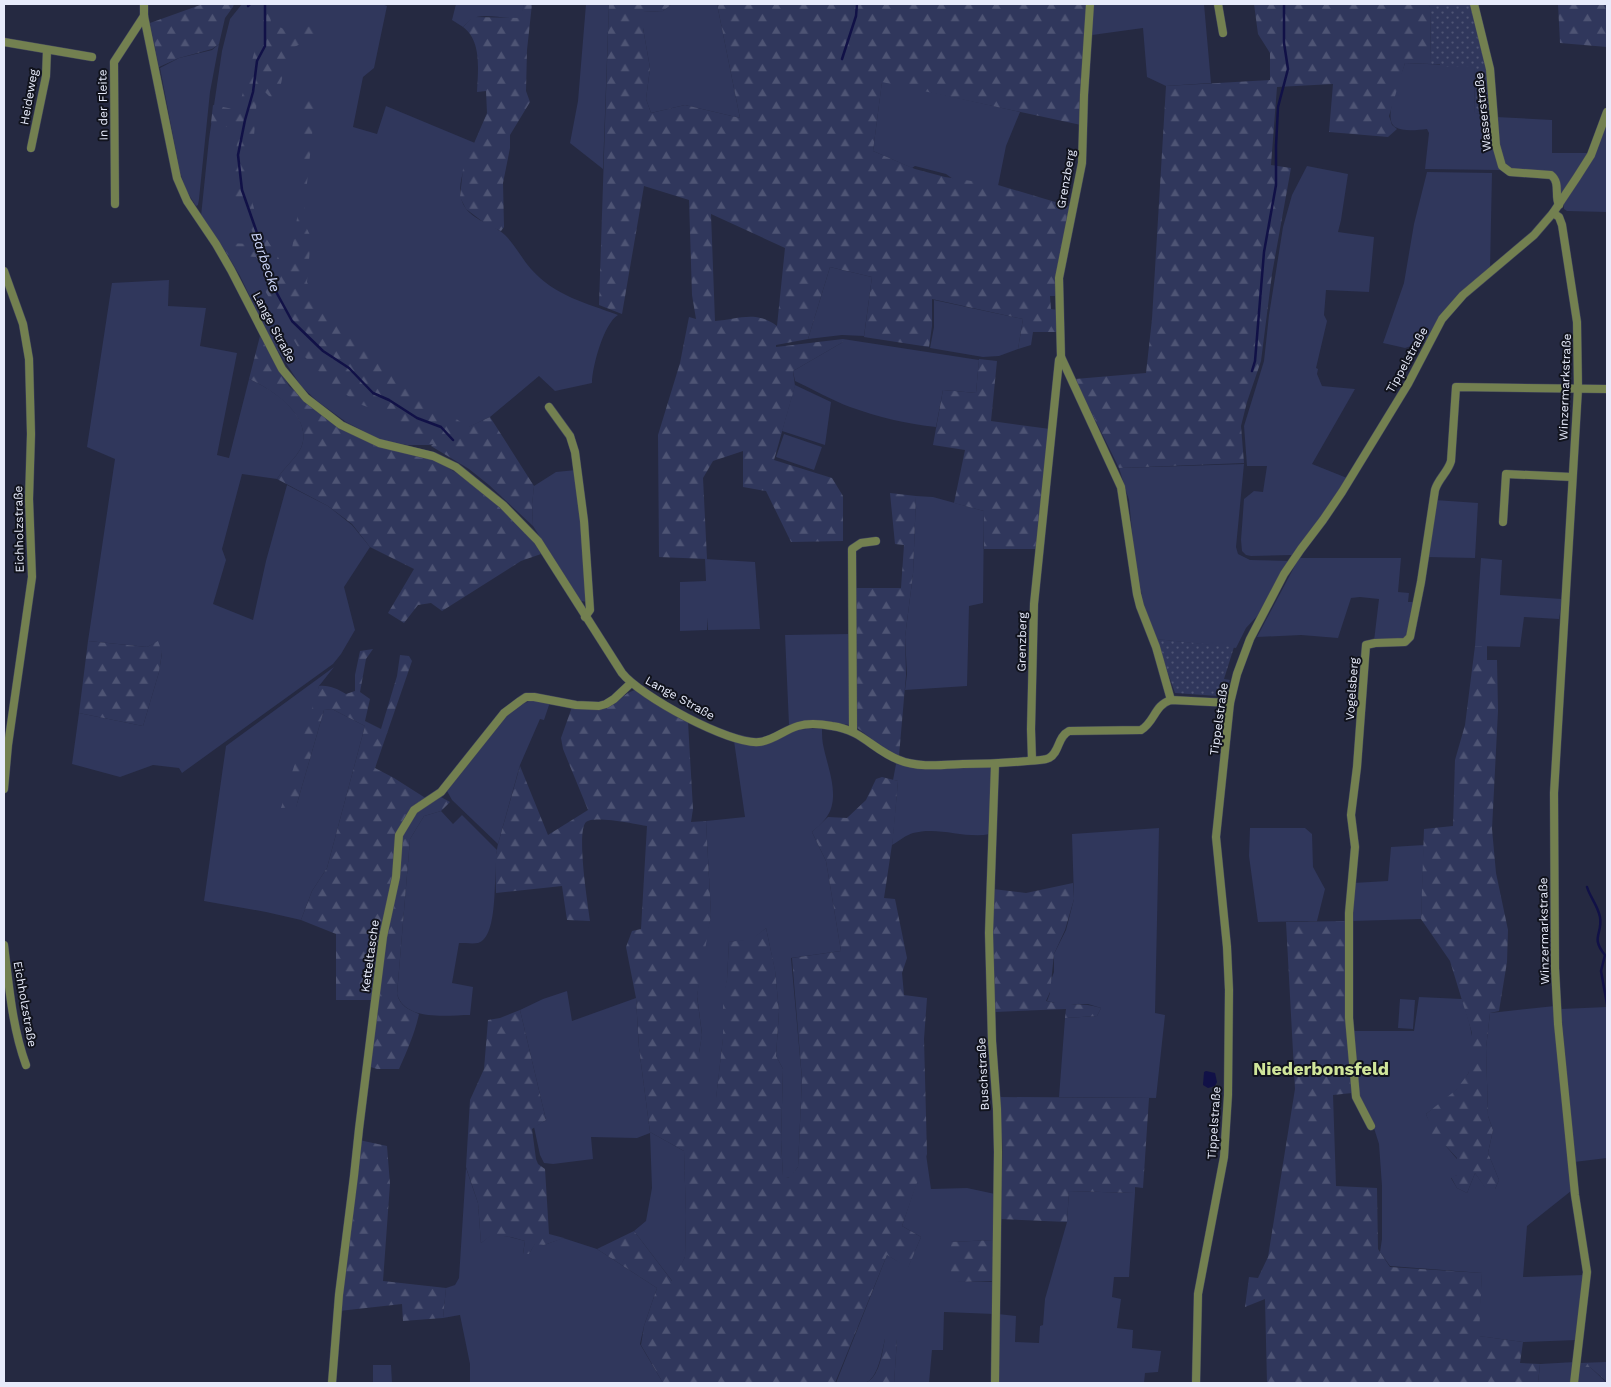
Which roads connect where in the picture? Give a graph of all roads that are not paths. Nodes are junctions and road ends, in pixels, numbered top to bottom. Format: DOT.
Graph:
graph roads {
  1 [pos="144,4"];
  2 [pos="1090,4"];
  3 [pos="1218,4"];
  4 [pos="1474,4"];
  5 [pos="144,16"];
  6 [pos="1223,33"];
  7 [pos="4,42"];
  8 [pos="47,50"];
  9 [pos="92,57"];
  10 [pos="1607,112"];
  11 [pos="31,148"];
  12 [pos="115,204"];
  13 [pos="1559,205"];
  14 [pos="1554,212"];
  15 [pos="4,271"];
  16 [pos="1061,358"];
  17 [pos="1578,389"];
  18 [pos="1607,390"];
  19 [pos="549,406"];
  20 [pos="1572,477"];
  21 [pos="1503,522"];
  22 [pos="876,541"];
  23 [pos="585,617"];
  24 [pos="631,683"];
  25 [pos="1170,700"];
  26 [pos="1230,703"];
  27 [pos="853,731"];
  28 [pos="1032,760"];
  29 [pos="995,764"];
  30 [pos="4,789"];
  31 [pos="4,945"];
  32 [pos="26,1065"];
  33 [pos="1371,1126"];
  34 [pos="332,1383"];
  35 [pos="995,1383"];
  36 [pos="1196,1383"];
  37 [pos="1574,1383"];
  1 -- 5 [label="street, Lange Straße"];
  2 -- 16 [label="street, Grenzberg"];
  3 -- 6 [label="street"];
  4 -- 13 [label="street, Wasserstraße"];
  5 -- 12 [label="street, In der Fleite"];
  5 -- 23 [label="street, Lange Straße"];
  7 -- 8 [label="street"];
  8 -- 9 [label="street"];
  8 -- 11 [label="street, Heideweg"];
  10 -- 13 [label="street, Tippelstraße"];
  13 -- 14 [label="street, Tippelstraße"];
  14 -- 17 [label="street, Winzermarkstraße"];
  14 -- 26 [label="street, Tippelstraße"];
  15 -- 30 [label="street, Eichholzstraße"];
  16 -- 25 [label="street, Grenzberg"];
  16 -- 28 [label="street, Grenzberg"];
  17 -- 18 [label="street"];
  17 -- 20 [label="street, Winzermarkstraße"];
  17 -- 33 [label="street, Vogelsberg"];
  19 -- 23 [label="street"];
  20 -- 21 [label="street"];
  20 -- 37 [label="street, Winzermarkstraße"];
  22 -- 27 [label="street"];
  23 -- 24 [label="street, Lange Straße"];
  24 -- 27 [label="street, Lange Straße"];
  24 -- 34 [label="street, Ketteltasche"];
  25 -- 26 [label="street"];
  25 -- 28 [label="street"];
  26 -- 36 [label="street, Tippelstraße"];
  27 -- 29 [label="street, Lange Straße"];
  28 -- 29 [label="street, Lange Straße"];
  29 -- 35 [label="street, Buschstraße"];
  31 -- 32 [label="street, Eichholzstraße"];
}
